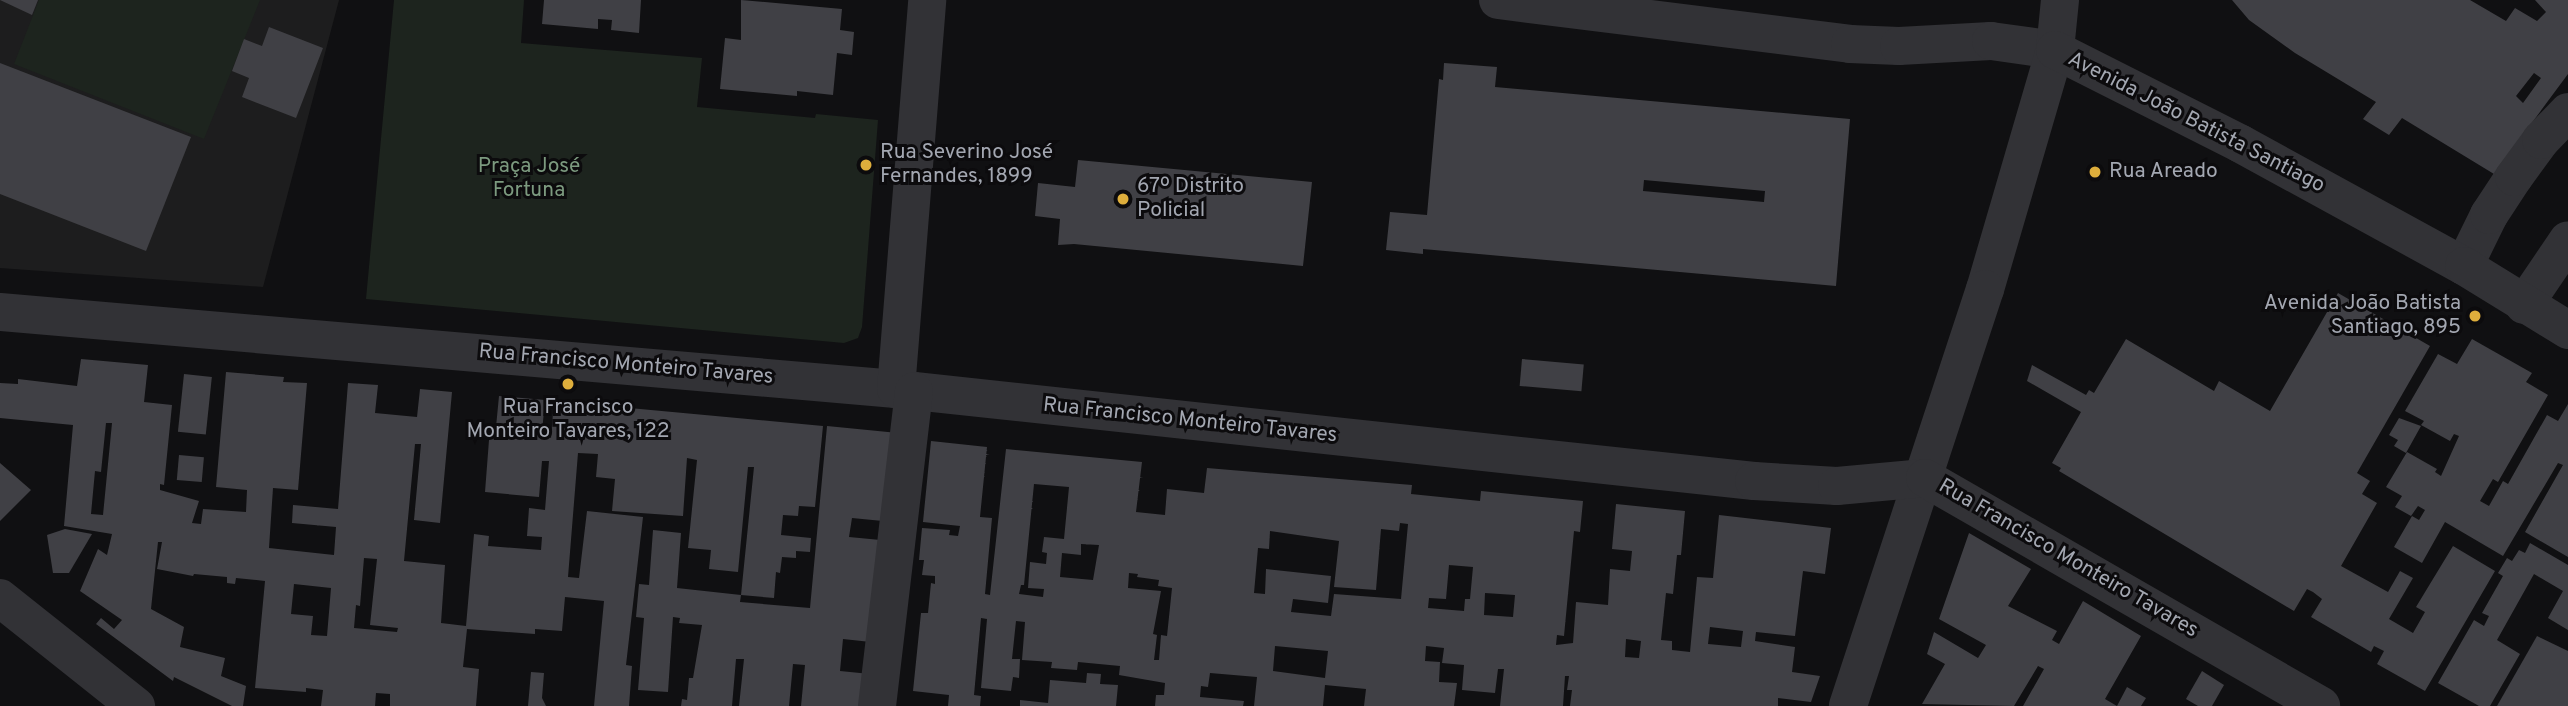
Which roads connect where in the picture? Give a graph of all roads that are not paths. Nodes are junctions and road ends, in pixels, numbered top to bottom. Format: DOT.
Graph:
graph roads {
  1 [pos="927,0"];
  2 [pos="1498,0"];
  3 [pos="2060,0"];
  4 [pos="2055,50"];
  5 [pos="2568,111"];
  6 [pos="2568,240"];
  7 [pos="2465,266"];
  8 [pos="2524,305"];
  9 [pos="0,312"];
  10 [pos="2568,330"];
  11 [pos="905,390"];
  12 [pos="1925,478"];
  13 [pos="0,598"];
  14 [pos="136,706"];
  15 [pos="877,706"];
  16 [pos="1848,706"];
  17 [pos="2321,706"];
  1 -- 11 [label="street"];
  2 -- 4 [label="street, Avenida João Batista Santiago"];
  3 -- 4 [label="street"];
  4 -- 7 [label="street, Avenida João Batista Santiago"];
  4 -- 12 [label="street"];
  5 -- 7 [label="street"];
  6 -- 8 [label="street"];
  7 -- 8 [label="street, Avenida João Batista Santiago"];
  8 -- 10 [label="street, Avenida João Batista Santiago"];
  9 -- 11 [label="street, Rua Francisco Monteiro Tavares"];
  11 -- 12 [label="street, Rua Francisco Monteiro Tavares"];
  11 -- 15 [label="street"];
  12 -- 16 [label="street"];
  12 -- 17 [label="street, Rua Francisco Monteiro Tavares"];
  13 -- 14 [label="street"];
}
